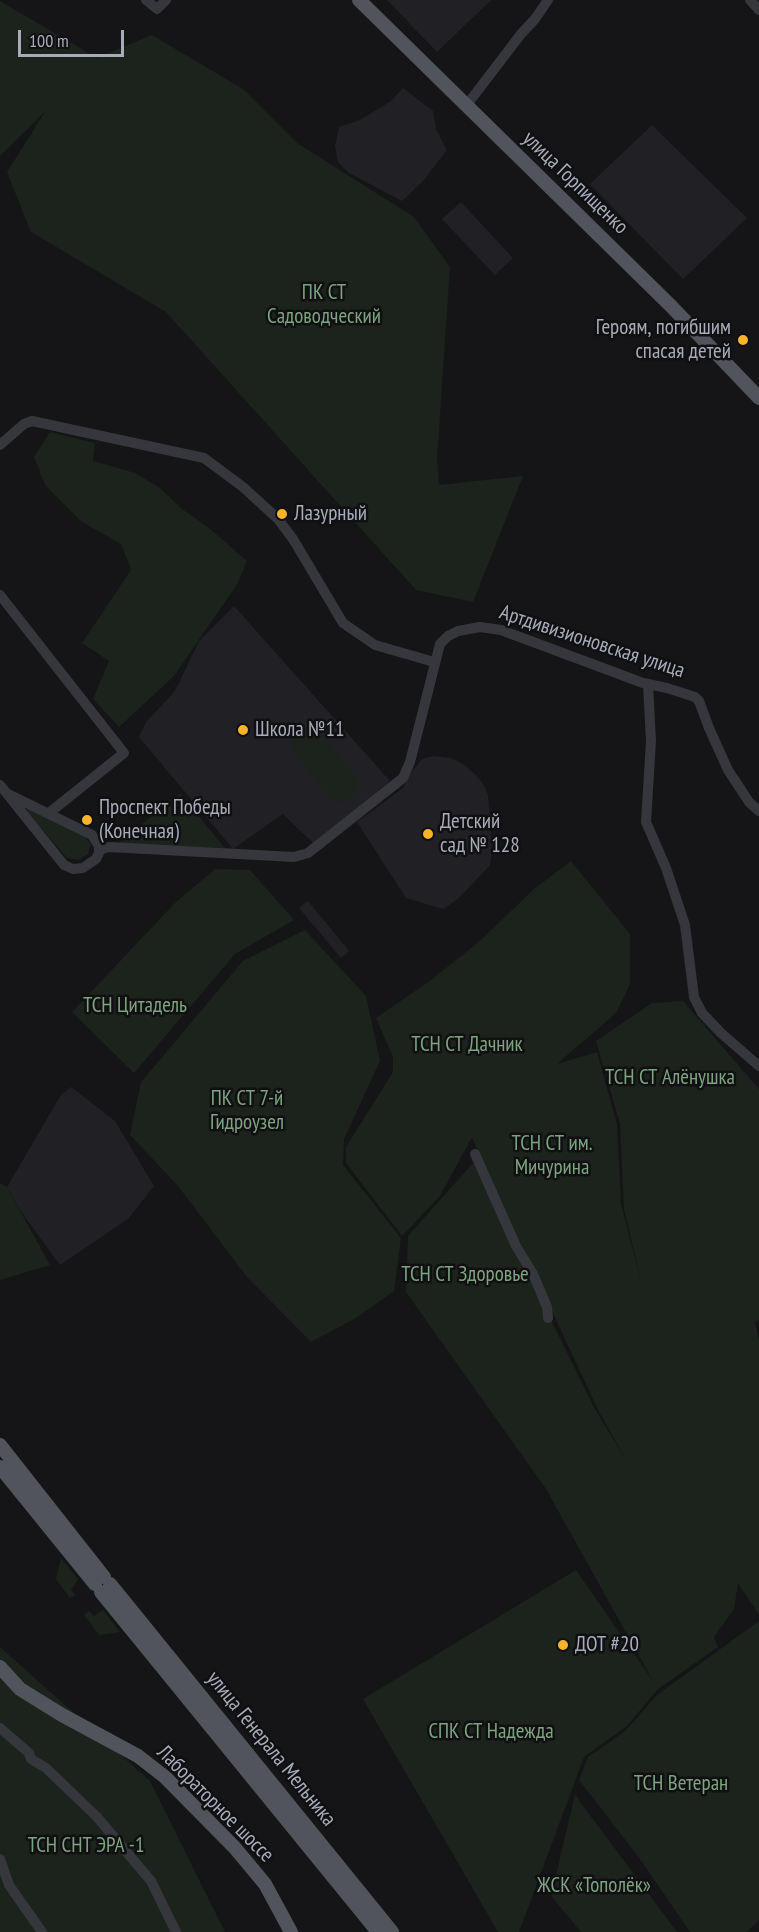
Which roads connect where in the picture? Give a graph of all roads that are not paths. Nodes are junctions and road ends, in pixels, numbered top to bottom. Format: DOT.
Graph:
graph roads {
  1 [pos="146,0"];
  2 [pos="166,0"];
  3 [pos="359,0"];
  4 [pos="548,0"];
  5 [pos="750,0"];
  6 [pos="759,10"];
  7 [pos="466,106"];
  8 [pos="759,398"];
  9 [pos="0,445"];
  10 [pos="0,595"];
  11 [pos="434,662"];
  12 [pos="648,684"];
  13 [pos="0,785"];
  14 [pos="8,794"];
  15 [pos="759,811"];
  16 [pos="49,813"];
  17 [pos="99,850"];
  18 [pos="759,1066"];
  19 [pos="475,1154"];
  20 [pos="548,1318"];
  21 [pos="0,1445"];
  22 [pos="0,1467"];
  23 [pos="103,1584"];
  24 [pos="0,1666"];
  25 [pos="0,1728"];
  26 [pos="0,1859"];
  27 [pos="42,1932"];
  28 [pos="176,1932"];
  29 [pos="291,1932"];
  30 [pos="378,1932"];
  31 [pos="392,1932"];
  1 -- 2 [label="street"];
  3 -- 7 [label="main road, улица Горпищенко"];
  4 -- 7 [label="street"];
  5 -- 6 [label="street"];
  7 -- 8 [label="main road, улица Горпищенко"];
  9 -- 11 [label="street"];
  10 -- 16 [label="street"];
  11 -- 12 [label="street, Артдивизионовская улица"];
  11 -- 17 [label="street"];
  12 -- 15 [label="street, Артдивизионовская улица"];
  12 -- 18 [label="street"];
  13 -- 14 [label="street"];
  14 -- 16 [label="street"];
  14 -- 17 [label="street"];
  16 -- 17 [label="street"];
  19 -- 20 [label="street"];
  21 -- 23 [label="main road, улица Генерала Мельника"];
  22 -- 23 [label="main road, улица Генерала Мельника"];
  23 -- 30 [label="main road, улица Генерала Мельника"];
  23 -- 31 [label="main road, улица Генерала Мельника"];
  24 -- 29 [label="main road, Лабораторное шоссе"];
  25 -- 28 [label="street"];
  26 -- 27 [label="street"];
}
